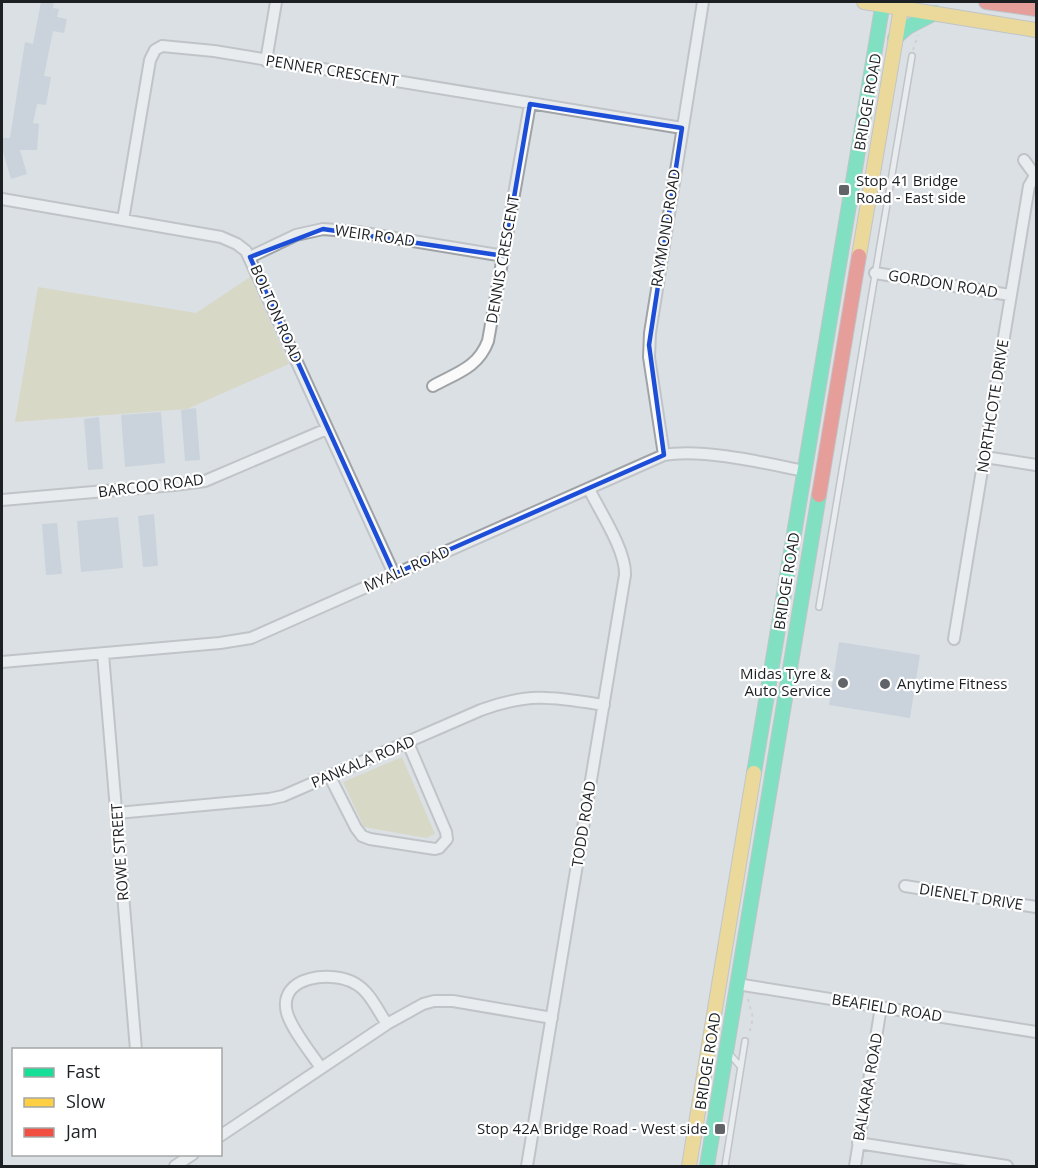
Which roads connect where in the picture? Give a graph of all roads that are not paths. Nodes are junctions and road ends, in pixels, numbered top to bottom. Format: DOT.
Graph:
graph roads {
  1 [pos="276,2"];
  2 [pos="703,2"];
  3 [pos="864,2"];
  4 [pos="986,2"];
  5 [pos="882,3"];
  6 [pos="901,5"];
  7 [pos="1032,6"];
  8 [pos="935,13"];
  9 [pos="1031,29"];
  10 [pos="895,38"];
  11 [pos="912,56"];
  12 [pos="266,61"];
  13 [pos="530,104"];
  14 [pos="682,128"];
  15 [pos="1024,160"];
  16 [pos="1036,175"];
  17 [pos="2,199"];
  18 [pos="123,220"];
  19 [pos="250,256"];
  20 [pos="504,256"];
  21 [pos="875,273"];
  22 [pos="1010,295"];
  23 [pos="433,386"];
  24 [pos="327,429"];
  25 [pos="664,455"];
  26 [pos="985,457"];
  27 [pos="1036,465"];
  28 [pos="804,471"];
  29 [pos="822,473"];
  30 [pos="589,489"];
  31 [pos="2,500"];
  32 [pos="394,574"];
  33 [pos="819,607"];
  34 [pos="954,639"];
  35 [pos="103,654"];
  36 [pos="2,662"];
  37 [pos="604,705"];
  38 [pos="408,743"];
  39 [pos="330,777"];
  40 [pos="117,813"];
  41 [pos="905,886"];
  42 [pos="1036,908"];
  43 [pos="719,981"];
  44 [pos="737,984"];
  45 [pos="881,1007"];
  46 [pos="552,1018"];
  47 [pos="387,1024"];
  48 [pos="1036,1032"];
  49 [pos="747,1039"];
  50 [pos="136,1048"];
  51 [pos="726,1050"];
  52 [pos="740,1066"];
  53 [pos="321,1068"];
  54 [pos="222,1135"];
  55 [pos="858,1143"];
  56 [pos="527,1167"];
  57 [pos="689,1167"];
  58 [pos="707,1167"];
  59 [pos="725,1167"];
  60 [pos="855,1167"];
  61 [pos="1007,1167"];
  1 -- 12 [label="street"];
  2 -- 14 [label="street, RAYMOND ROAD"];
  3 -- 5 [label="main road"];
  4 -- 7 [label="main road"];
  5 -- 6 [label="main road"];
  5 -- 28 [label="main road, BRIDGE ROAD"];
  6 -- 8 [label="main road"];
  6 -- 10 [label="main road, BRIDGE ROAD"];
  7 -- 9 [label="lane"];
  8 -- 9 [label="main road"];
  8 -- 10 [label="main road"];
  10 -- 29 [label="main road, BRIDGE ROAD"];
  11 -- 21 [label="lane"];
  12 -- 13 [label="street, PENNER CRESCENT"];
  12 -- 18 [label="street, PENNER CRESCENT"];
  13 -- 14 [label="street, PENNER CRESCENT"];
  13 -- 20 [label="street, DENNIS CRESCENT"];
  14 -- 25 [label="street, RAYMOND ROAD"];
  15 -- 16 [label="street, NORTHCOTE DRIVE"];
  16 -- 22 [label="street, NORTHCOTE DRIVE"];
  17 -- 18 [label="street, BOLTON ROAD"];
  18 -- 19 [label="street, BOLTON ROAD"];
  19 -- 20 [label="street, WEIR ROAD"];
  19 -- 24 [label="street, BOLTON ROAD"];
  20 -- 23 [label="street, DENNIS CRESCENT"];
  21 -- 22 [label="street, GORDON ROAD"];
  21 -- 33 [label="lane"];
  22 -- 26 [label="street, NORTHCOTE DRIVE"];
  24 -- 31 [label="street, BARCOO ROAD"];
  24 -- 32 [label="street, BOLTON ROAD"];
  25 -- 28 [label="street, MYALL ROAD"];
  25 -- 30 [label="street, MYALL ROAD"];
  26 -- 27 [label="street"];
  26 -- 34 [label="street, NORTHCOTE DRIVE"];
  28 -- 29 [label="main road"];
  28 -- 43 [label="main road, BRIDGE ROAD"];
  29 -- 44 [label="main road, BRIDGE ROAD"];
  30 -- 32 [label="street, MYALL ROAD"];
  30 -- 37 [label="street, TODD ROAD"];
  32 -- 35 [label="street, MYALL ROAD"];
  35 -- 36 [label="street, MYALL ROAD"];
  35 -- 40 [label="street, ROWE STREET"];
  37 -- 38 [label="street, PANKALA ROAD"];
  37 -- 46 [label="street, TODD ROAD"];
  38 -- 39 [label="street, PANKALA ROAD"];
  38 -- 39 [label="street"];
  39 -- 40 [label="street, PANKALA ROAD"];
  40 -- 50 [label="street, ROWE STREET"];
  41 -- 42 [label="street, DIENELT DRIVE"];
  43 -- 44 [label="main road"];
  43 -- 57 [label="main road, BRIDGE ROAD"];
  44 -- 45 [label="street, BEAFIELD ROAD"];
  44 -- 51 [label="main road, BRIDGE ROAD"];
  45 -- 48 [label="street, BEAFIELD ROAD"];
  45 -- 55 [label="street, BALKARA ROAD"];
  46 -- 47 [label="street"];
  46 -- 56 [label="street, TODD ROAD"];
  47 -- 53 [label="street"];
  47 -- 53 [label="street"];
  49 -- 52 [label="lane"];
  51 -- 52 [label="lane"];
  51 -- 58 [label="main road, BRIDGE ROAD"];
  52 -- 59 [label="lane"];
  53 -- 54 [label="street"];
  55 -- 60 [label="street, BALKARA ROAD"];
  55 -- 61 [label="street"];
}
